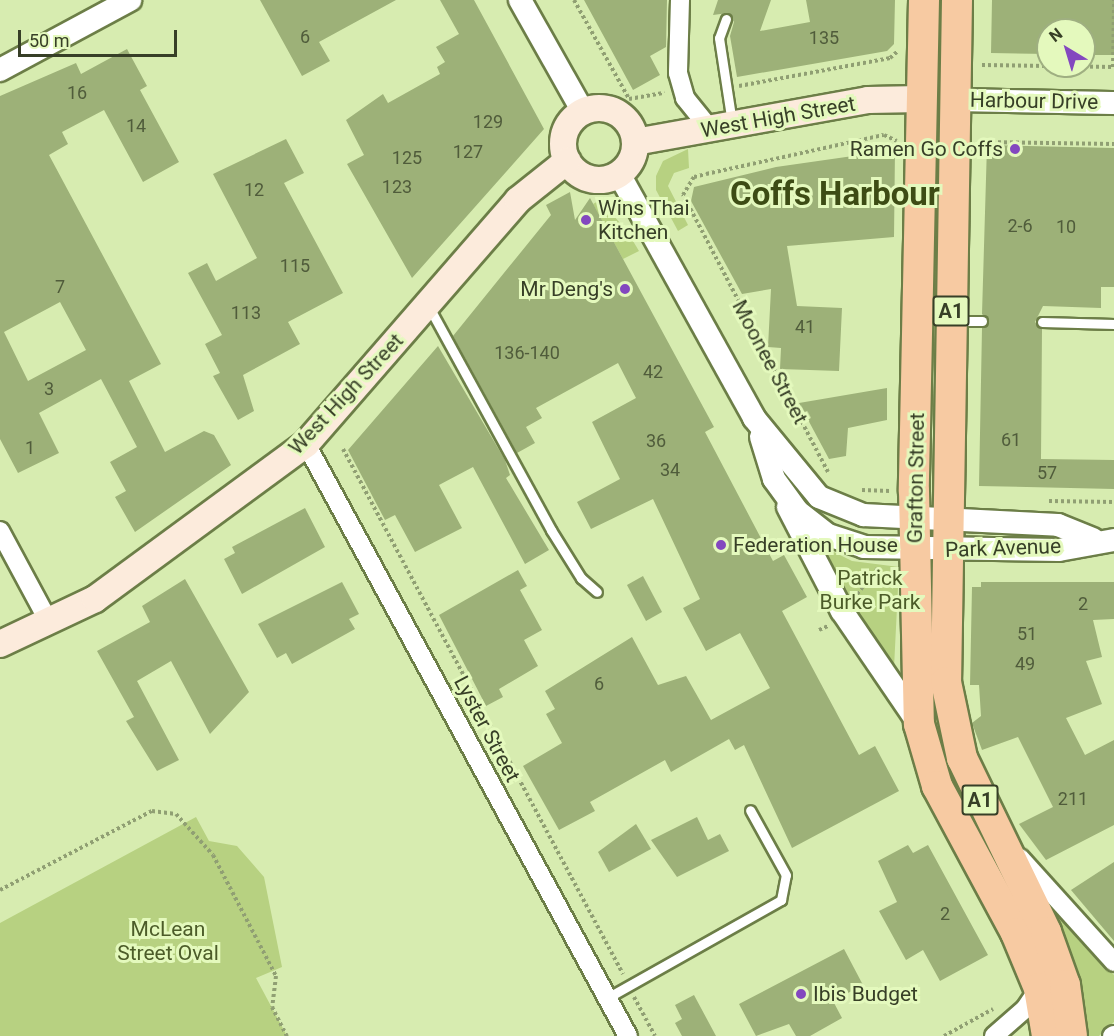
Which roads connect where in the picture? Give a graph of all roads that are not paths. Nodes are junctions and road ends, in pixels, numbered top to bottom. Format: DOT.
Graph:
graph roads {
  1 [pos="130,0"];
  2 [pos="520,0"];
  3 [pos="680,0"];
  4 [pos="924,0"];
  5 [pos="957,0"];
  6 [pos="726,19"];
  7 [pos="0,70"];
  8 [pos="921,99"];
  9 [pos="953,100"];
  10 [pos="1114,103"];
  11 [pos="583,112"];
  12 [pos="721,125"];
  13 [pos="635,142"];
  14 [pos="567,161"];
  15 [pos="619,174"];
  16 [pos="428,305"];
  17 [pos="951,321"];
  18 [pos="982,321"];
  19 [pos="1042,322"];
  20 [pos="1114,324"];
  21 [pos="754,418"];
  22 [pos="306,444"];
  23 [pos="782,494"];
  24 [pos="914,519"];
  25 [pos="0,531"];
  26 [pos="947,537"];
  27 [pos="1104,540"];
  28 [pos="914,550"];
  29 [pos="597,592"];
  30 [pos="49,622"];
  31 [pos="0,644"];
  32 [pos="919,724"];
  33 [pos="750,810"];
  34 [pos="994,830"];
  35 [pos="1114,962"];
  36 [pos="1039,988"];
  37 [pos="607,998"];
  38 [pos="628,1036"];
  39 [pos="994,1036"];
  40 [pos="1047,1036"];
  41 [pos="1072,1036"];
  1 -- 7 [label="street"];
  2 -- 11 [label="street"];
  3 -- 12 [label="street"];
  4 -- 8 [label="highway, Grafton Street / A1"];
  5 -- 9 [label="highway, Grafton Street / A1"];
  6 -- 12 [label="lane"];
  8 -- 9 [label="highway"];
  8 -- 12 [label="main road, West High Street"];
  8 -- 24 [label="highway, Grafton Street / A1"];
  9 -- 10 [label="street, Harbour Drive"];
  9 -- 17 [label="highway, Grafton Street / A1"];
  11 -- 13 [label="main road"];
  11 -- 14 [label="main road"];
  12 -- 13 [label="main road, West High Street"];
  13 -- 15 [label="main road"];
  14 -- 15 [label="main road"];
  14 -- 16 [label="main road, West High Street"];
  15 -- 21 [label="street, Moonee Street"];
  16 -- 22 [label="main road, West High Street"];
  16 -- 29 [label="lane"];
  17 -- 18 [label="lane"];
  17 -- 26 [label="highway, Grafton Street / A1"];
  19 -- 20 [label="lane"];
  21 -- 23 [label="street"];
  21 -- 24 [label="street, Park Avenue"];
  22 -- 30 [label="main road, West High Street"];
  22 -- 37 [label="street, Lyster Street"];
  23 -- 28 [label="street, Park Avenue"];
  23 -- 32 [label="street"];
  24 -- 26 [label="street, Park Avenue"];
  24 -- 28 [label="highway, Grafton Street / A1"];
  25 -- 30 [label="street"];
  26 -- 27 [label="street, Park Avenue"];
  26 -- 28 [label="street, Park Avenue"];
  26 -- 34 [label="highway, Grafton Street / A1"];
  28 -- 32 [label="highway, Grafton Street / A1"];
  30 -- 31 [label="main road, West High Street"];
  32 -- 36 [label="highway, Grafton Street / A1"];
  33 -- 37 [label="lane"];
  34 -- 35 [label="street"];
  34 -- 41 [label="highway, Grafton Street / A1"];
  36 -- 39 [label="street"];
  36 -- 40 [label="highway, Grafton Street / A1"];
  37 -- 38 [label="street, Lyster Street"];
}
